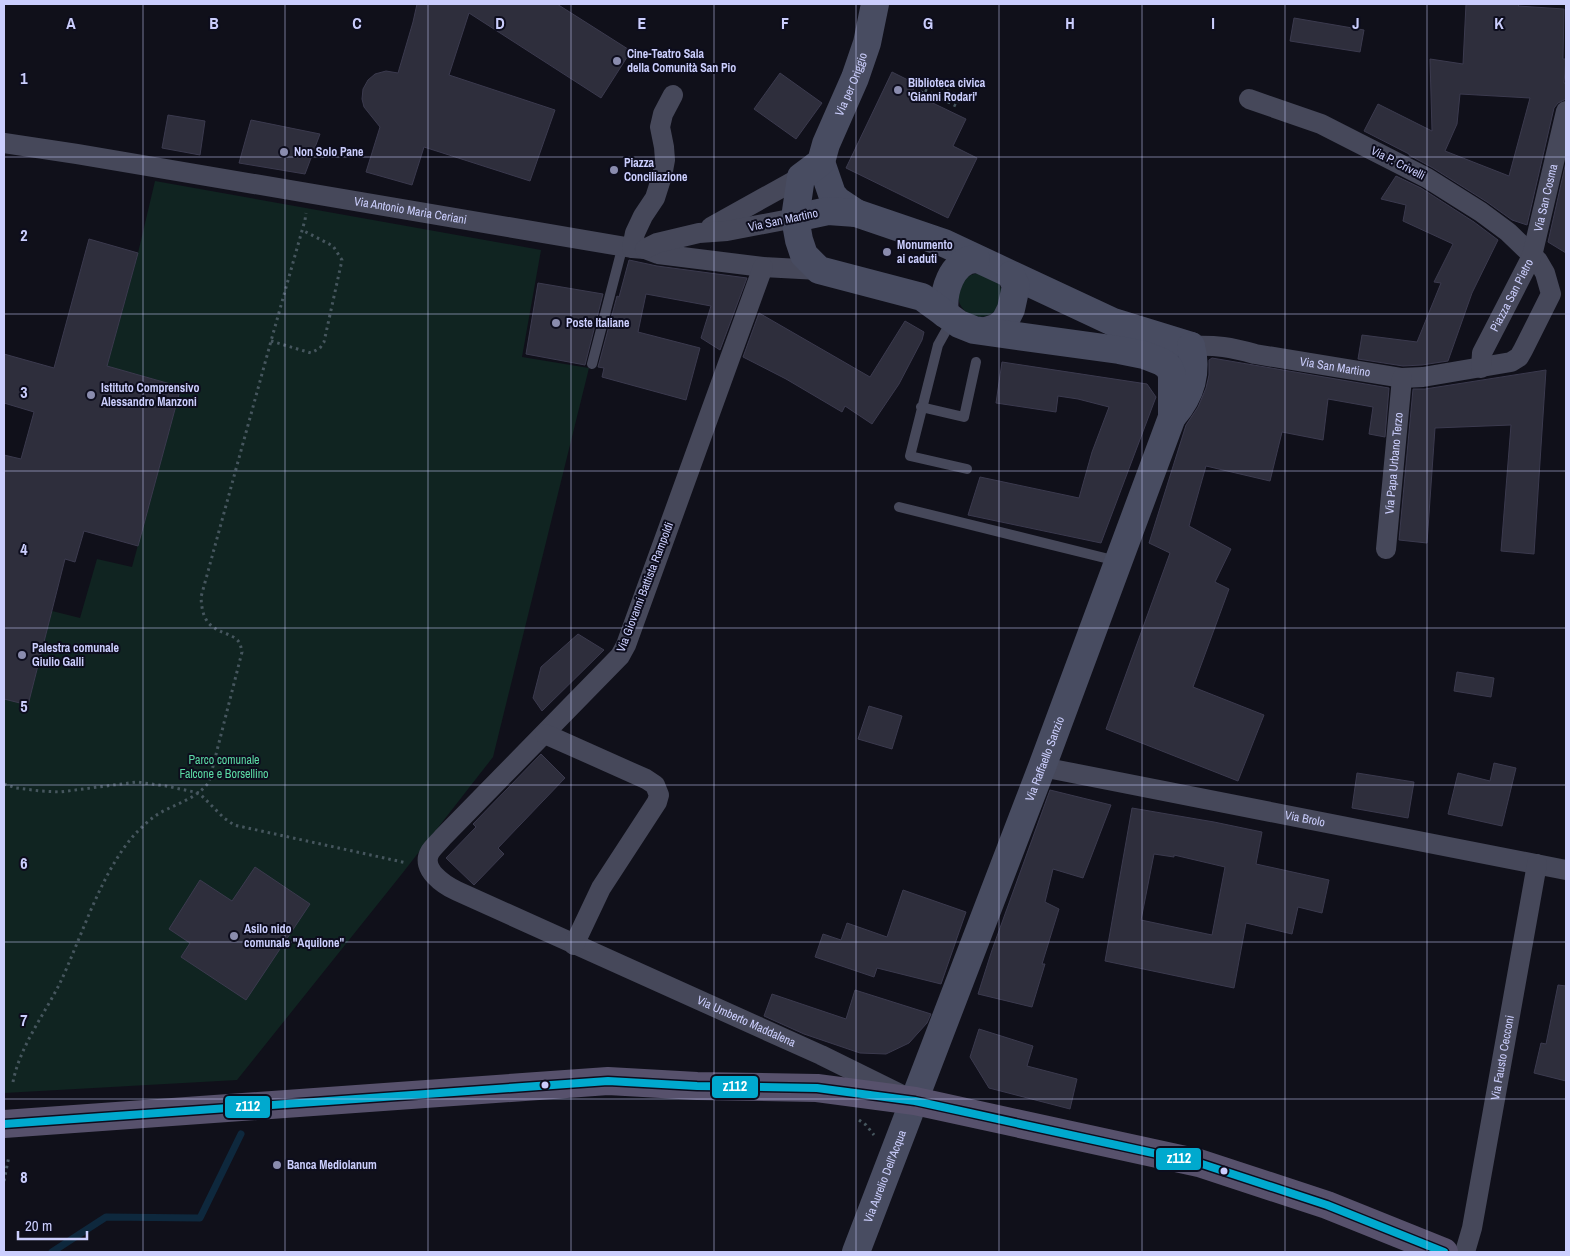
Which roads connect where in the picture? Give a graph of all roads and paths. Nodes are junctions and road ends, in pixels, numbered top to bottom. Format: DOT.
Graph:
graph roads {
  1 [pos="875,4"];
  2 [pos="937,76"];
  3 [pos="911,94"];
  4 [pos="673,95"];
  5 [pos="1249,99"];
  6 [pos="1566,111"];
  7 [pos="4,143"];
  8 [pos="811,170"];
  9 [pos="308,194"];
  10 [pos="856,212"];
  11 [pos="795,218"];
  12 [pos="302,230"];
  13 [pos="699,233"];
  14 [pos="633,247"];
  15 [pos="1532,256"];
  16 [pos="976,258"];
  17 [pos="763,267"];
  18 [pos="819,270"];
  19 [pos="1011,275"];
  20 [pos="1559,291"];
  21 [pos="949,317"];
  22 [pos="986,331"];
  23 [pos="271,341"];
  24 [pos="1191,346"];
  25 [pos="1144,355"];
  26 [pos="976,362"];
  27 [pos="592,364"];
  28 [pos="1481,368"];
  29 [pos="1402,378"];
  30 [pos="921,407"];
  31 [pos="1172,417"];
  32 [pos="967,469"];
  33 [pos="899,507"];
  34 [pos="1386,549"];
  35 [pos="1118,561"];
  36 [pos="545,734"];
  37 [pos="1042,767"];
  38 [pos="4,784"];
  39 [pos="199,793"];
  40 [pos="1536,864"];
  41 [pos="431,869"];
  42 [pos="1566,870"];
  43 [pos="574,945"];
  44 [pos="821,1055"];
  45 [pos="13,1082"];
  46 [pos="817,1088"];
  47 [pos="915,1101"];
  48 [pos="4,1124"];
  49 [pos="8,1156"];
  50 [pos="4,1181"];
  51 [pos="856,1252"];
  52 [pos="1444,1252"];
  53 [pos="1465,1252"];
  1 -- 8 [label="street, Via per Origgio"];
  2 -- 3 [label="path"];
  4 -- 14 [label="street"];
  5 -- 15 [label="street, Via P. Crivelli"];
  6 -- 15 [label="street, Via San Cosma"];
  7 -- 9 [label="street, Via Antonio Maria Ceriani"];
  8 -- 10 [label="street"];
  8 -- 11 [label="street, Via per Origgio"];
  8 -- 13 [label="street"];
  9 -- 12 [label="path"];
  9 -- 14 [label="street, Via Antonio Maria Ceriani"];
  10 -- 11 [label="street, Via San Martino"];
  10 -- 16 [label="street, Via San Martino"];
  11 -- 13 [label="street, Via San Martino"];
  11 -- 18 [label="street, Via per Origgio"];
  12 -- 23 [label="path"];
  12 -- 23 [label="path"];
  13 -- 14 [label="street, Via San Martino"];
  14 -- 17 [label="street, Via Antonio Maria Ceriani"];
  14 -- 27 [label="lane"];
  15 -- 20 [label="street, Piazza San Pietro"];
  15 -- 28 [label="street, Piazza San Pietro"];
  16 -- 19 [label="street, Via San Martino"];
  16 -- 21 [label="street"];
  17 -- 18 [label="street, Via Antonio Maria Ceriani"];
  17 -- 36 [label="street, Via Giovanni Battista Rampoldi"];
  18 -- 21 [label="street, Via San Martino"];
  19 -- 22 [label="street"];
  19 -- 24 [label="street, Via San Martino"];
  20 -- 28 [label="street, Piazza San Pietro"];
  21 -- 22 [label="street, Via San Martino"];
  21 -- 30 [label="lane"];
  22 -- 25 [label="street, Via San Martino"];
  23 -- 39 [label="path"];
  24 -- 25 [label="street, Via San Martino"];
  24 -- 29 [label="street, Via San Martino"];
  24 -- 31 [label="street"];
  25 -- 31 [label="street, Via San Martino"];
  26 -- 30 [label="lane"];
  28 -- 29 [label="street, Via San Martino"];
  29 -- 34 [label="street, Via Papa Urbano Terzo"];
  30 -- 32 [label="lane"];
  31 -- 35 [label="street, Via Raffaello Sanzio"];
  33 -- 35 [label="lane"];
  35 -- 37 [label="street, Via Raffaello Sanzio"];
  36 -- 41 [label="street, Via Giovanni Battista Rampoldi"];
  36 -- 43 [label="street"];
  37 -- 40 [label="street, Via Brolo"];
  37 -- 47 [label="street, Via Raffaello Sanzio"];
  38 -- 39 [label="path"];
  39 -- 41 [label="path"];
  39 -- 45 [label="path"];
  40 -- 42 [label="street, Via Brolo"];
  40 -- 53 [label="street, Via Fausto Cecconi"];
  41 -- 43 [label="street, Via Umberto Maddalena"];
  43 -- 44 [label="street, Via Umberto Maddalena"];
  44 -- 46 [label="street"];
  44 -- 47 [label="street, Via Umberto Maddalena"];
  46 -- 47 [label="main road"];
  46 -- 48 [label="main road"];
  47 -- 51 [label="street, Via Aurelio Dell'Acqua"];
  47 -- 52 [label="main road"];
  49 -- 50 [label="path"];
}
